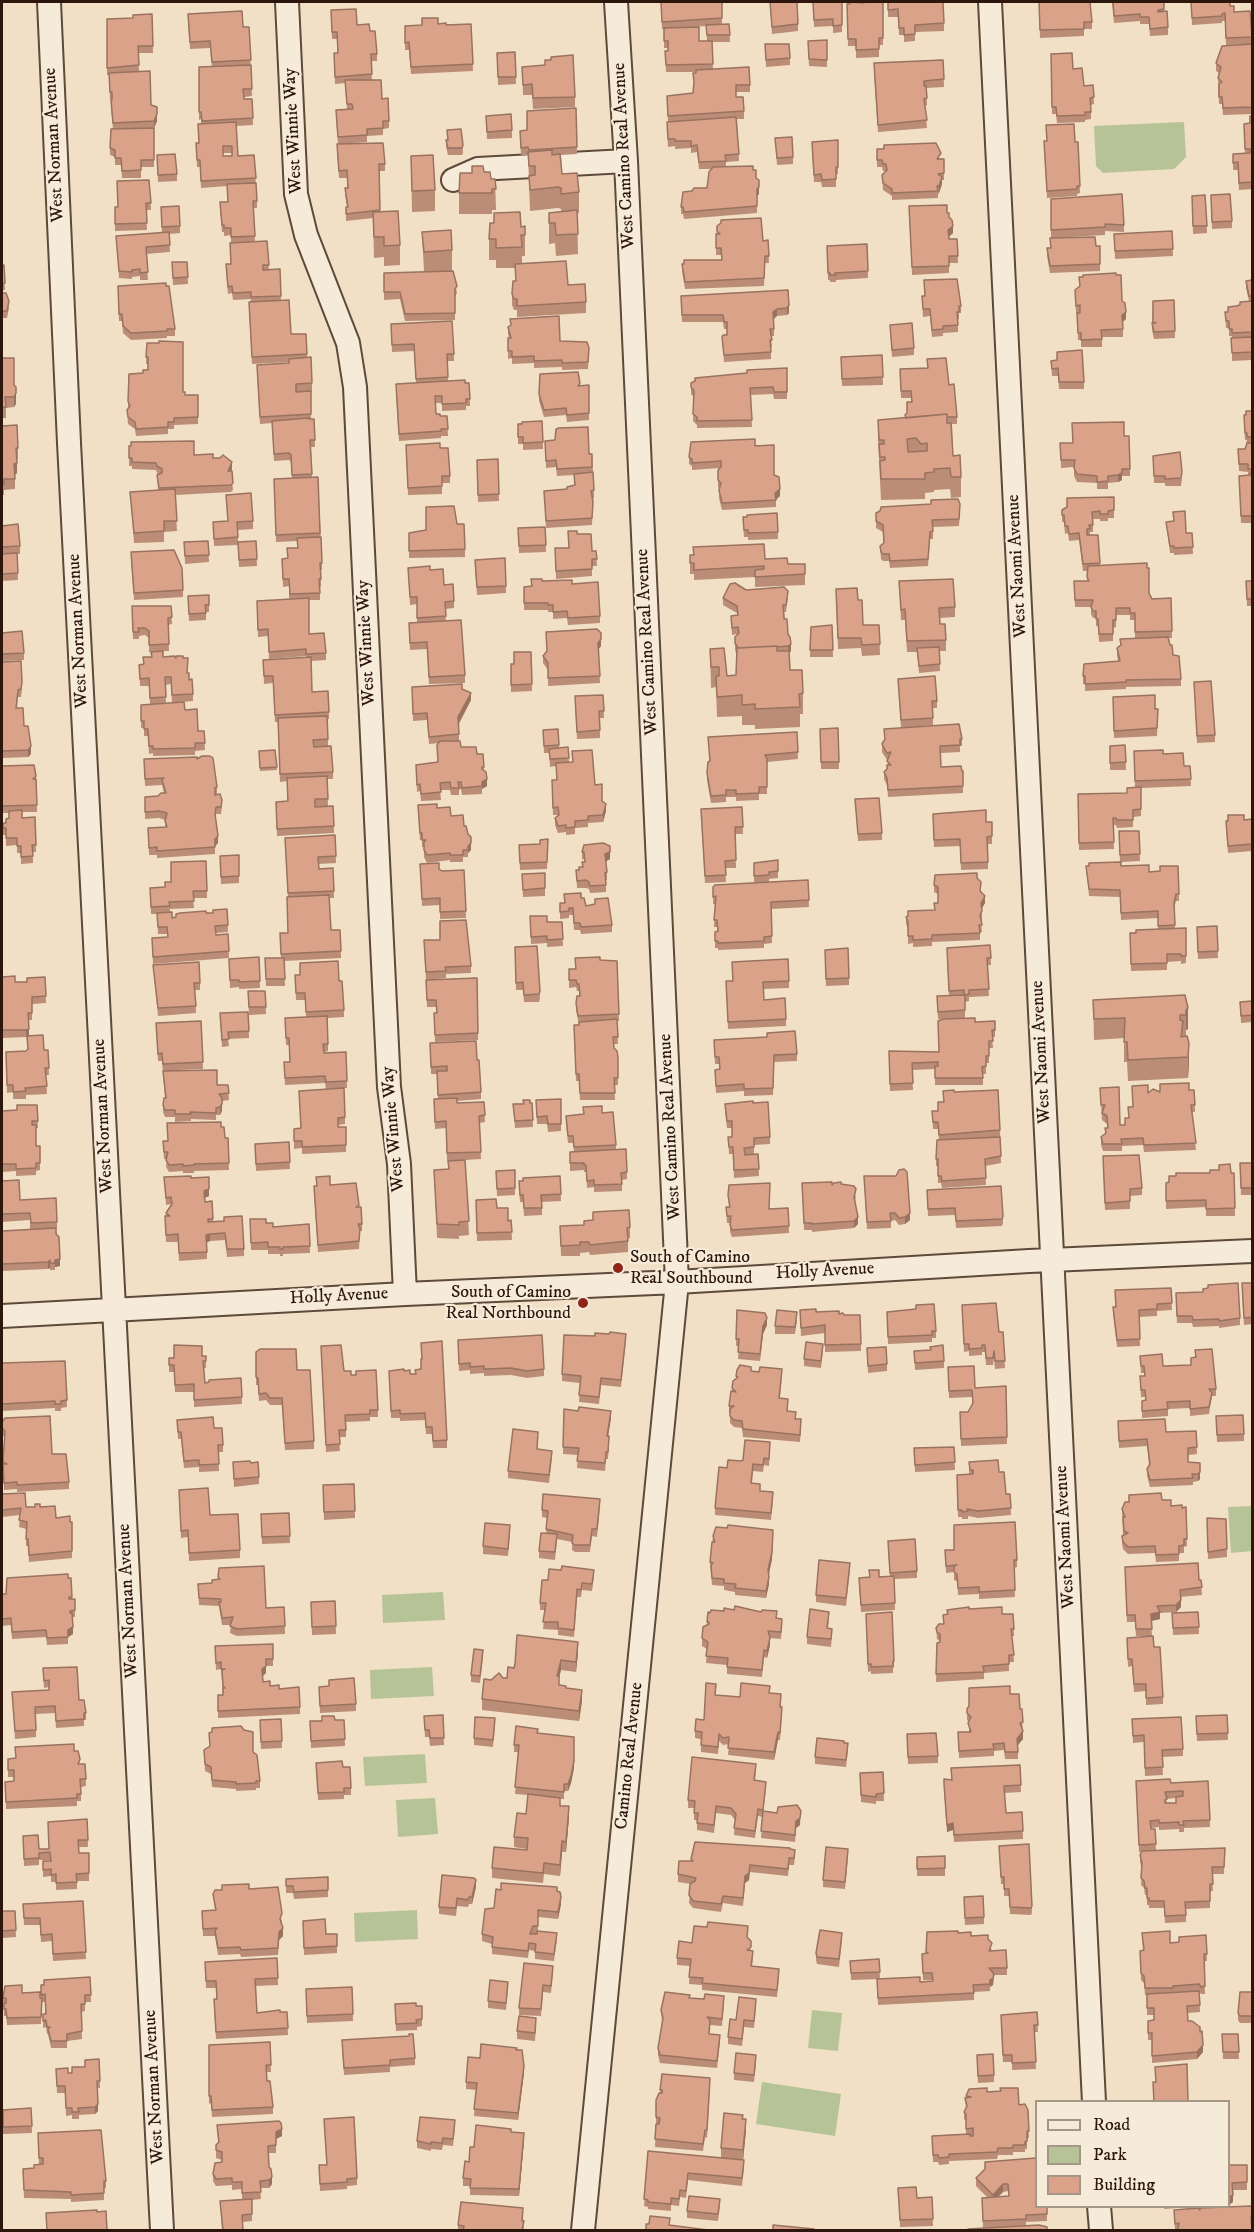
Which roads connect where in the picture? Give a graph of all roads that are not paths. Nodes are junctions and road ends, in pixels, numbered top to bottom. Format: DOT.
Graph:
graph roads {
  1 [pos="49,2"];
  2 [pos="287,2"];
  3 [pos="616,2"];
  4 [pos="990,2"];
  5 [pos="626,161"];
  6 [pos="453,180"];
  7 [pos="1252,1251"];
  8 [pos="1053,1260"];
  9 [pos="677,1282"];
  10 [pos="405,1294"];
  11 [pos="115,1309"];
  12 [pos="2,1316"];
  13 [pos="1094,2100"];
  14 [pos="1100,2208"];
  15 [pos="162,2230"];
  16 [pos="583,2230"];
  17 [pos="1101,2230"];
  1 -- 11 [label="street, West Norman Avenue"];
  2 -- 10 [label="street, West Winnie Way"];
  3 -- 5 [label="street, West Camino Real Avenue"];
  4 -- 8 [label="street, West Naomi Avenue"];
  5 -- 6 [label="street"];
  5 -- 9 [label="street, West Camino Real Avenue"];
  7 -- 8 [label="street, Holly Avenue"];
  8 -- 9 [label="street, Holly Avenue"];
  8 -- 13 [label="street, West Naomi Avenue"];
  9 -- 10 [label="street, Holly Avenue"];
  9 -- 16 [label="street, Camino Real Avenue"];
  10 -- 11 [label="street, Holly Avenue"];
  11 -- 12 [label="street, Holly Avenue"];
  11 -- 15 [label="street, West Norman Avenue"];
  14 -- 17 [label="street"];
}
